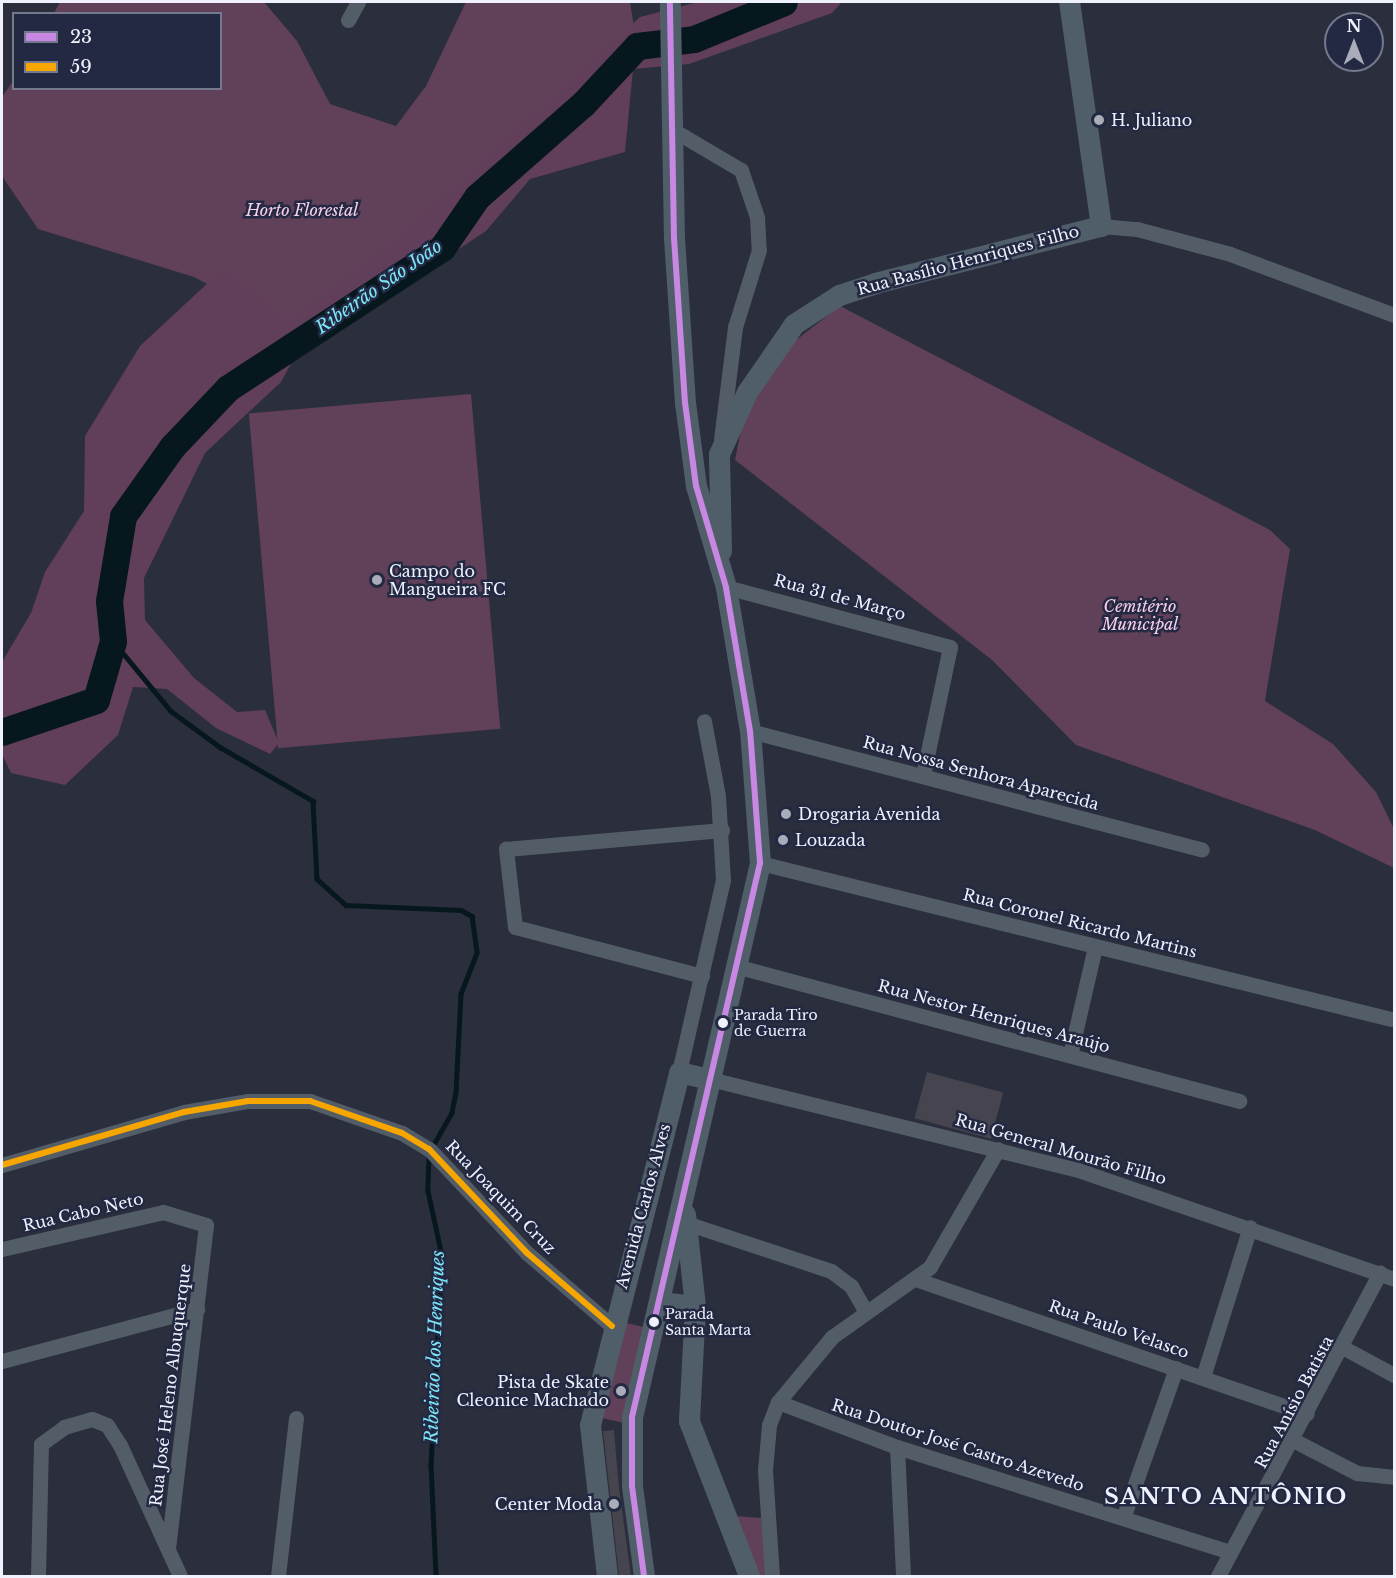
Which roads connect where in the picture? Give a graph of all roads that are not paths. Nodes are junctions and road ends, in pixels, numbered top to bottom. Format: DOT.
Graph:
graph roads {
  1 [pos="358,2"];
  2 [pos="670,2"];
  3 [pos="1069,2"];
  4 [pos="348,20"];
  5 [pos="673,130"];
  6 [pos="1101,226"];
  7 [pos="1395,315"];
  8 [pos="719,454"];
  9 [pos="720,560"];
  10 [pos="726,586"];
  11 [pos="704,721"];
  12 [pos="750,731"];
  13 [pos="923,775"];
  14 [pos="722,830"];
  15 [pos="1202,850"];
  16 [pos="760,863"];
  17 [pos="1095,947"];
  18 [pos="739,967"];
  19 [pos="702,976"];
  20 [pos="1391,1019"];
  21 [pos="1070,1055"];
  22 [pos="679,1072"];
  23 [pos="710,1079"];
  24 [pos="1239,1101"];
  25 [pos="998,1149"];
  26 [pos="4,1161"];
  27 [pos="683,1199"];
  28 [pos="686,1223"];
  29 [pos="206,1226"];
  30 [pos="1250,1227"];
  31 [pos="2,1249"];
  32 [pos="1387,1276"];
  33 [pos="918,1280"];
  34 [pos="661,1293"];
  35 [pos="694,1306"];
  36 [pos="197,1309"];
  37 [pos="865,1310"];
  38 [pos="612,1326"];
  39 [pos="1344,1348"];
  40 [pos="2,1361"];
  41 [pos="1176,1368"];
  42 [pos="1395,1375"];
  43 [pos="1203,1377"];
  44 [pos="778,1402"];
  45 [pos="1307,1414"];
  46 [pos="296,1418"];
  47 [pos="1293,1440"];
  48 [pos="897,1447"];
  49 [pos="1395,1477"];
  50 [pos="1123,1518"];
  51 [pos="168,1549"];
  52 [pos="1230,1552"];
  53 [pos="38,1576"];
  54 [pos="180,1576"];
  55 [pos="278,1576"];
  56 [pos="607,1576"];
  57 [pos="644,1576"];
  58 [pos="749,1576"];
  59 [pos="772,1576"];
  60 [pos="903,1576"];
  61 [pos="1218,1576"];
  1 -- 4 [label="street"];
  2 -- 5 [label="street"];
  3 -- 6 [label="street"];
  5 -- 8 [label="street"];
  5 -- 9 [label="street"];
  6 -- 7 [label="street, Rua Basílio Henriques Filho"];
  6 -- 8 [label="street, Rua Basílio Henriques Filho"];
  8 -- 9 [label="street, Rua Basílio Henriques Filho"];
  9 -- 10 [label="street, Avenida Carlos Alves"];
  10 -- 12 [label="street, Avenida Carlos Alves"];
  10 -- 13 [label="street, Rua 31 de Março"];
  11 -- 14 [label="street"];
  12 -- 13 [label="street, Rua Nossa Senhora Aparecida"];
  12 -- 16 [label="street, Avenida Carlos Alves"];
  13 -- 15 [label="street, Rua Nossa Senhora Aparecida"];
  14 -- 19 [label="street"];
  14 -- 19 [label="street"];
  16 -- 17 [label="street, Rua Coronel Ricardo Martins"];
  16 -- 18 [label="street, Avenida Carlos Alves"];
  17 -- 20 [label="street, Rua Coronel Ricardo Martins"];
  17 -- 21 [label="street"];
  18 -- 21 [label="street, Rua Nestor Henriques Araújo"];
  18 -- 23 [label="street, Avenida Carlos Alves"];
  19 -- 22 [label="street"];
  21 -- 24 [label="street, Rua Nestor Henriques Araújo"];
  22 -- 23 [label="street"];
  22 -- 38 [label="street, Avenida Carlos Alves"];
  23 -- 25 [label="street, Rua General Mourão Filho"];
  23 -- 27 [label="street, Avenida Carlos Alves"];
  25 -- 30 [label="street, Rua General Mourão Filho"];
  25 -- 33 [label="street"];
  26 -- 38 [label="street, Rua Joaquim Cruz"];
  27 -- 28 [label="street"];
  27 -- 34 [label="street, Avenida Carlos Alves"];
  28 -- 35 [label="street"];
  28 -- 37 [label="street"];
  29 -- 31 [label="street, Rua Cabo Neto"];
  29 -- 36 [label="street, Rua José Heleno Albuquerque"];
  30 -- 32 [label="street, Rua General Mourão Filho"];
  30 -- 43 [label="street"];
  32 -- 39 [label="street, Rua Anísio Batista"];
  33 -- 37 [label="street"];
  33 -- 41 [label="street, Rua Paulo Velasco"];
  34 -- 35 [label="street"];
  34 -- 57 [label="street, Avenida Carlos Alves"];
  35 -- 58 [label="street"];
  36 -- 40 [label="street"];
  36 -- 51 [label="street, Rua José Heleno Albuquerque"];
  37 -- 44 [label="street"];
  38 -- 56 [label="street, Avenida Carlos Alves"];
  39 -- 42 [label="street"];
  39 -- 45 [label="street, Rua Anísio Batista"];
  41 -- 43 [label="street, Rua Paulo Velasco"];
  41 -- 50 [label="street"];
  43 -- 45 [label="street, Rua Paulo Velasco"];
  44 -- 48 [label="street, Rua Doutor José Castro Azevedo"];
  44 -- 59 [label="street"];
  45 -- 47 [label="street, Rua Anísio Batista"];
  46 -- 55 [label="street"];
  47 -- 49 [label="street"];
  47 -- 52 [label="street, Rua Anísio Batista"];
  48 -- 50 [label="street, Rua Doutor José Castro Azevedo"];
  48 -- 60 [label="street"];
  50 -- 52 [label="street, Rua Doutor José Castro Azevedo"];
  51 -- 53 [label="street"];
  51 -- 54 [label="street"];
  52 -- 61 [label="street, Rua Anísio Batista"];
}
